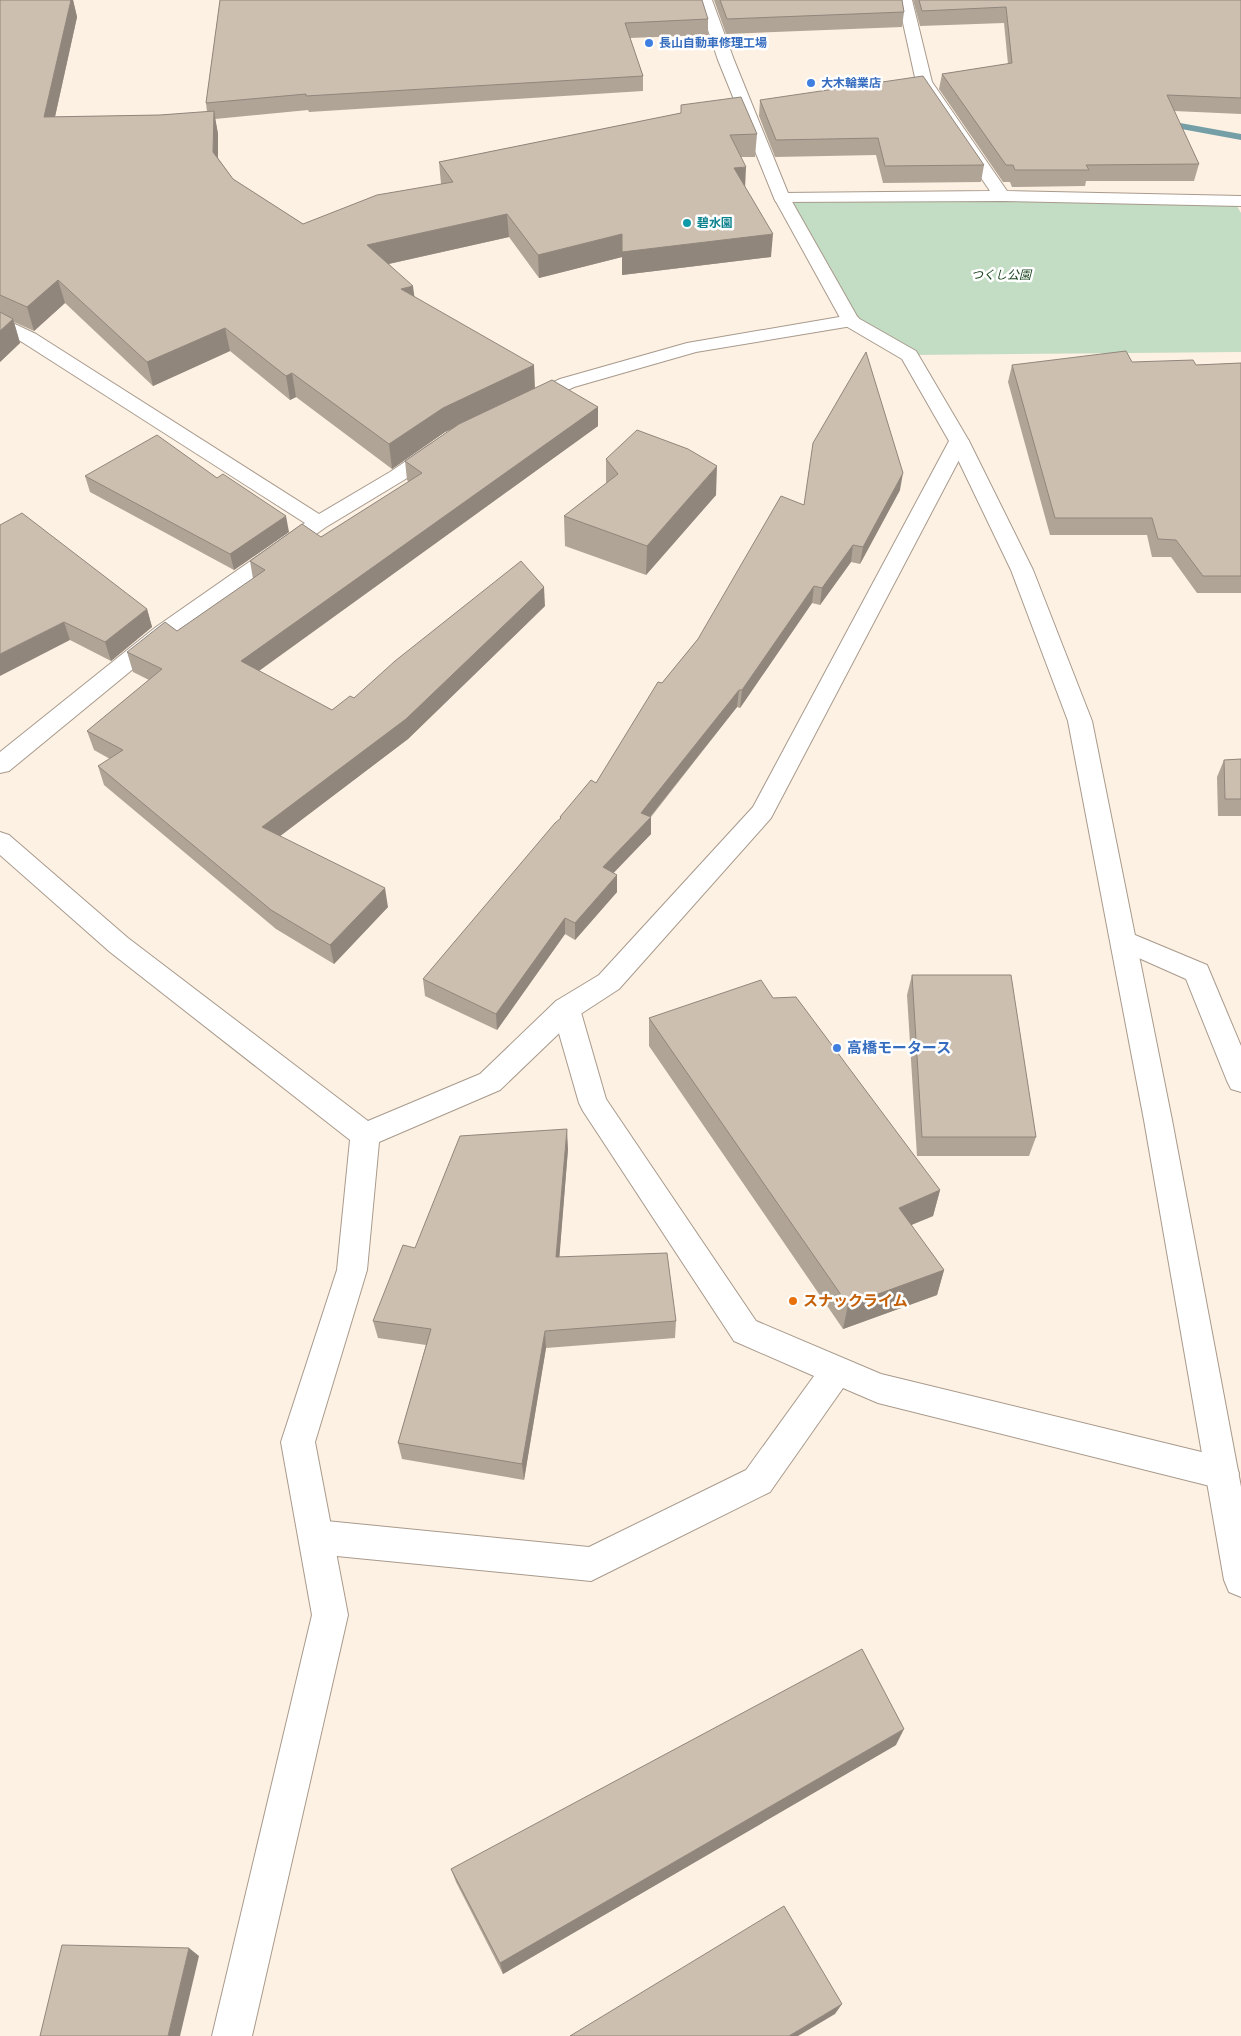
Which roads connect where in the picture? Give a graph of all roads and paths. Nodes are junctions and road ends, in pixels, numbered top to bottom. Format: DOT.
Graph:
graph roads {
  1 [pos="705,0"];
  2 [pos="904,0"];
  3 [pos="1002,196"];
  4 [pos="782,198"];
  5 [pos="1241,201"];
  6 [pos="851,321"];
  7 [pos="0,323"];
  8 [pos="514,408"];
  9 [pos="453,438"];
  10 [pos="959,441"];
  11 [pos="319,523"];
  12 [pos="0,765"];
  13 [pos="0,841"];
  14 [pos="1123,940"];
  15 [pos="566,1009"];
  16 [pos="1241,1081"];
  17 [pos="365,1135"];
  18 [pos="837,1370"];
  19 [pos="1222,1473"];
  20 [pos="316,1536"];
  21 [pos="1241,1580"];
  22 [pos="232,2036"];
  1 -- 4 [label="street"];
  2 -- 3 [label="street"];
  3 -- 4 [label="street"];
  3 -- 5 [label="street"];
  4 -- 6 [label="street"];
  6 -- 8 [label="street"];
  6 -- 10 [label="street"];
  7 -- 11 [label="street"];
  9 -- 11 [label="street"];
  10 -- 14 [label="street"];
  10 -- 15 [label="street"];
  11 -- 12 [label="street"];
  13 -- 17 [label="street"];
  14 -- 16 [label="street"];
  14 -- 19 [label="street"];
  15 -- 17 [label="street"];
  15 -- 18 [label="street"];
  17 -- 20 [label="street"];
  18 -- 19 [label="street"];
  18 -- 20 [label="street"];
  19 -- 21 [label="street"];
  20 -- 22 [label="street"];
}
